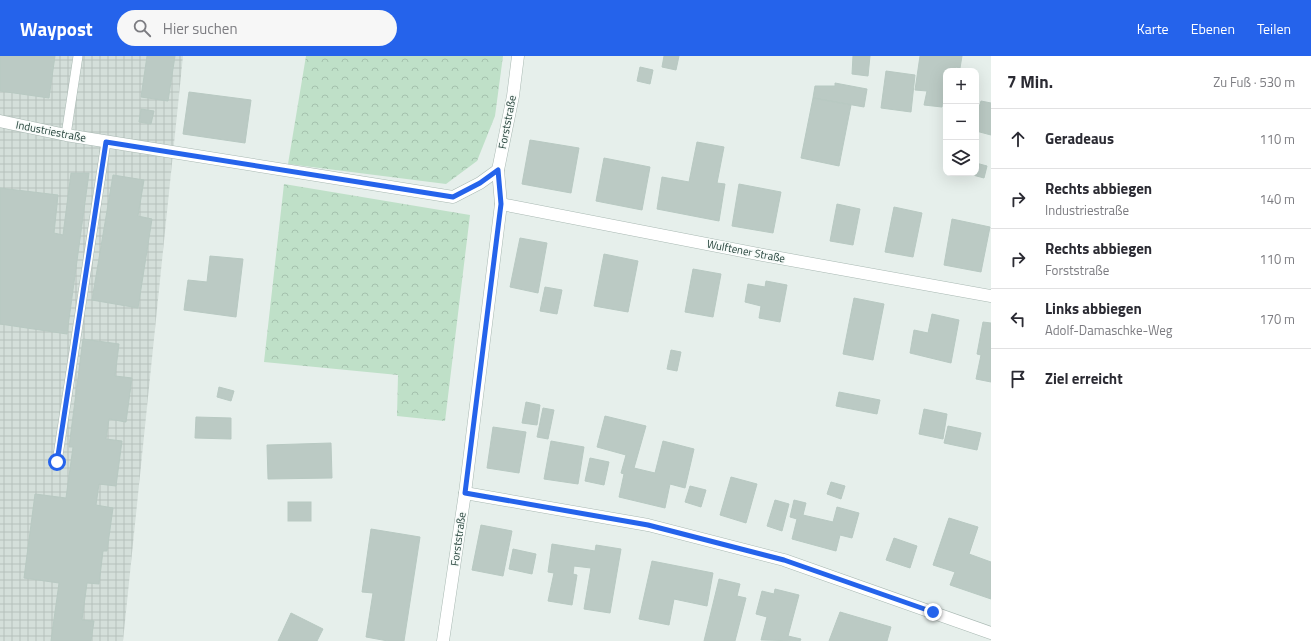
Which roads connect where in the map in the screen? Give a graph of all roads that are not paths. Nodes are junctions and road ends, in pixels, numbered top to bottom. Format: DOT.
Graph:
graph roads {
  1 [pos="78,56"];
  2 [pos="518,56"];
  3 [pos="0,121"];
  4 [pos="66,135"];
  5 [pos="106,142"];
  6 [pos="498,170"];
  7 [pos="501,204"];
  8 [pos="991,296"];
  9 [pos="57,462"];
  10 [pos="465,493"];
  11 [pos="991,633"];
  12 [pos="443,641"];
  1 -- 4 [label="lane"];
  2 -- 6 [label="street, Forststraße"];
  3 -- 4 [label="street, Industriestraße"];
  4 -- 5 [label="street, Industriestraße"];
  5 -- 6 [label="street, Industriestraße"];
  5 -- 9 [label="lane"];
  6 -- 7 [label="street, Forststraße"];
  7 -- 8 [label="street, Wulftener Straße"];
  7 -- 10 [label="street, Forststraße"];
  10 -- 11 [label="street"];
  10 -- 12 [label="street, Forststraße"];
}
